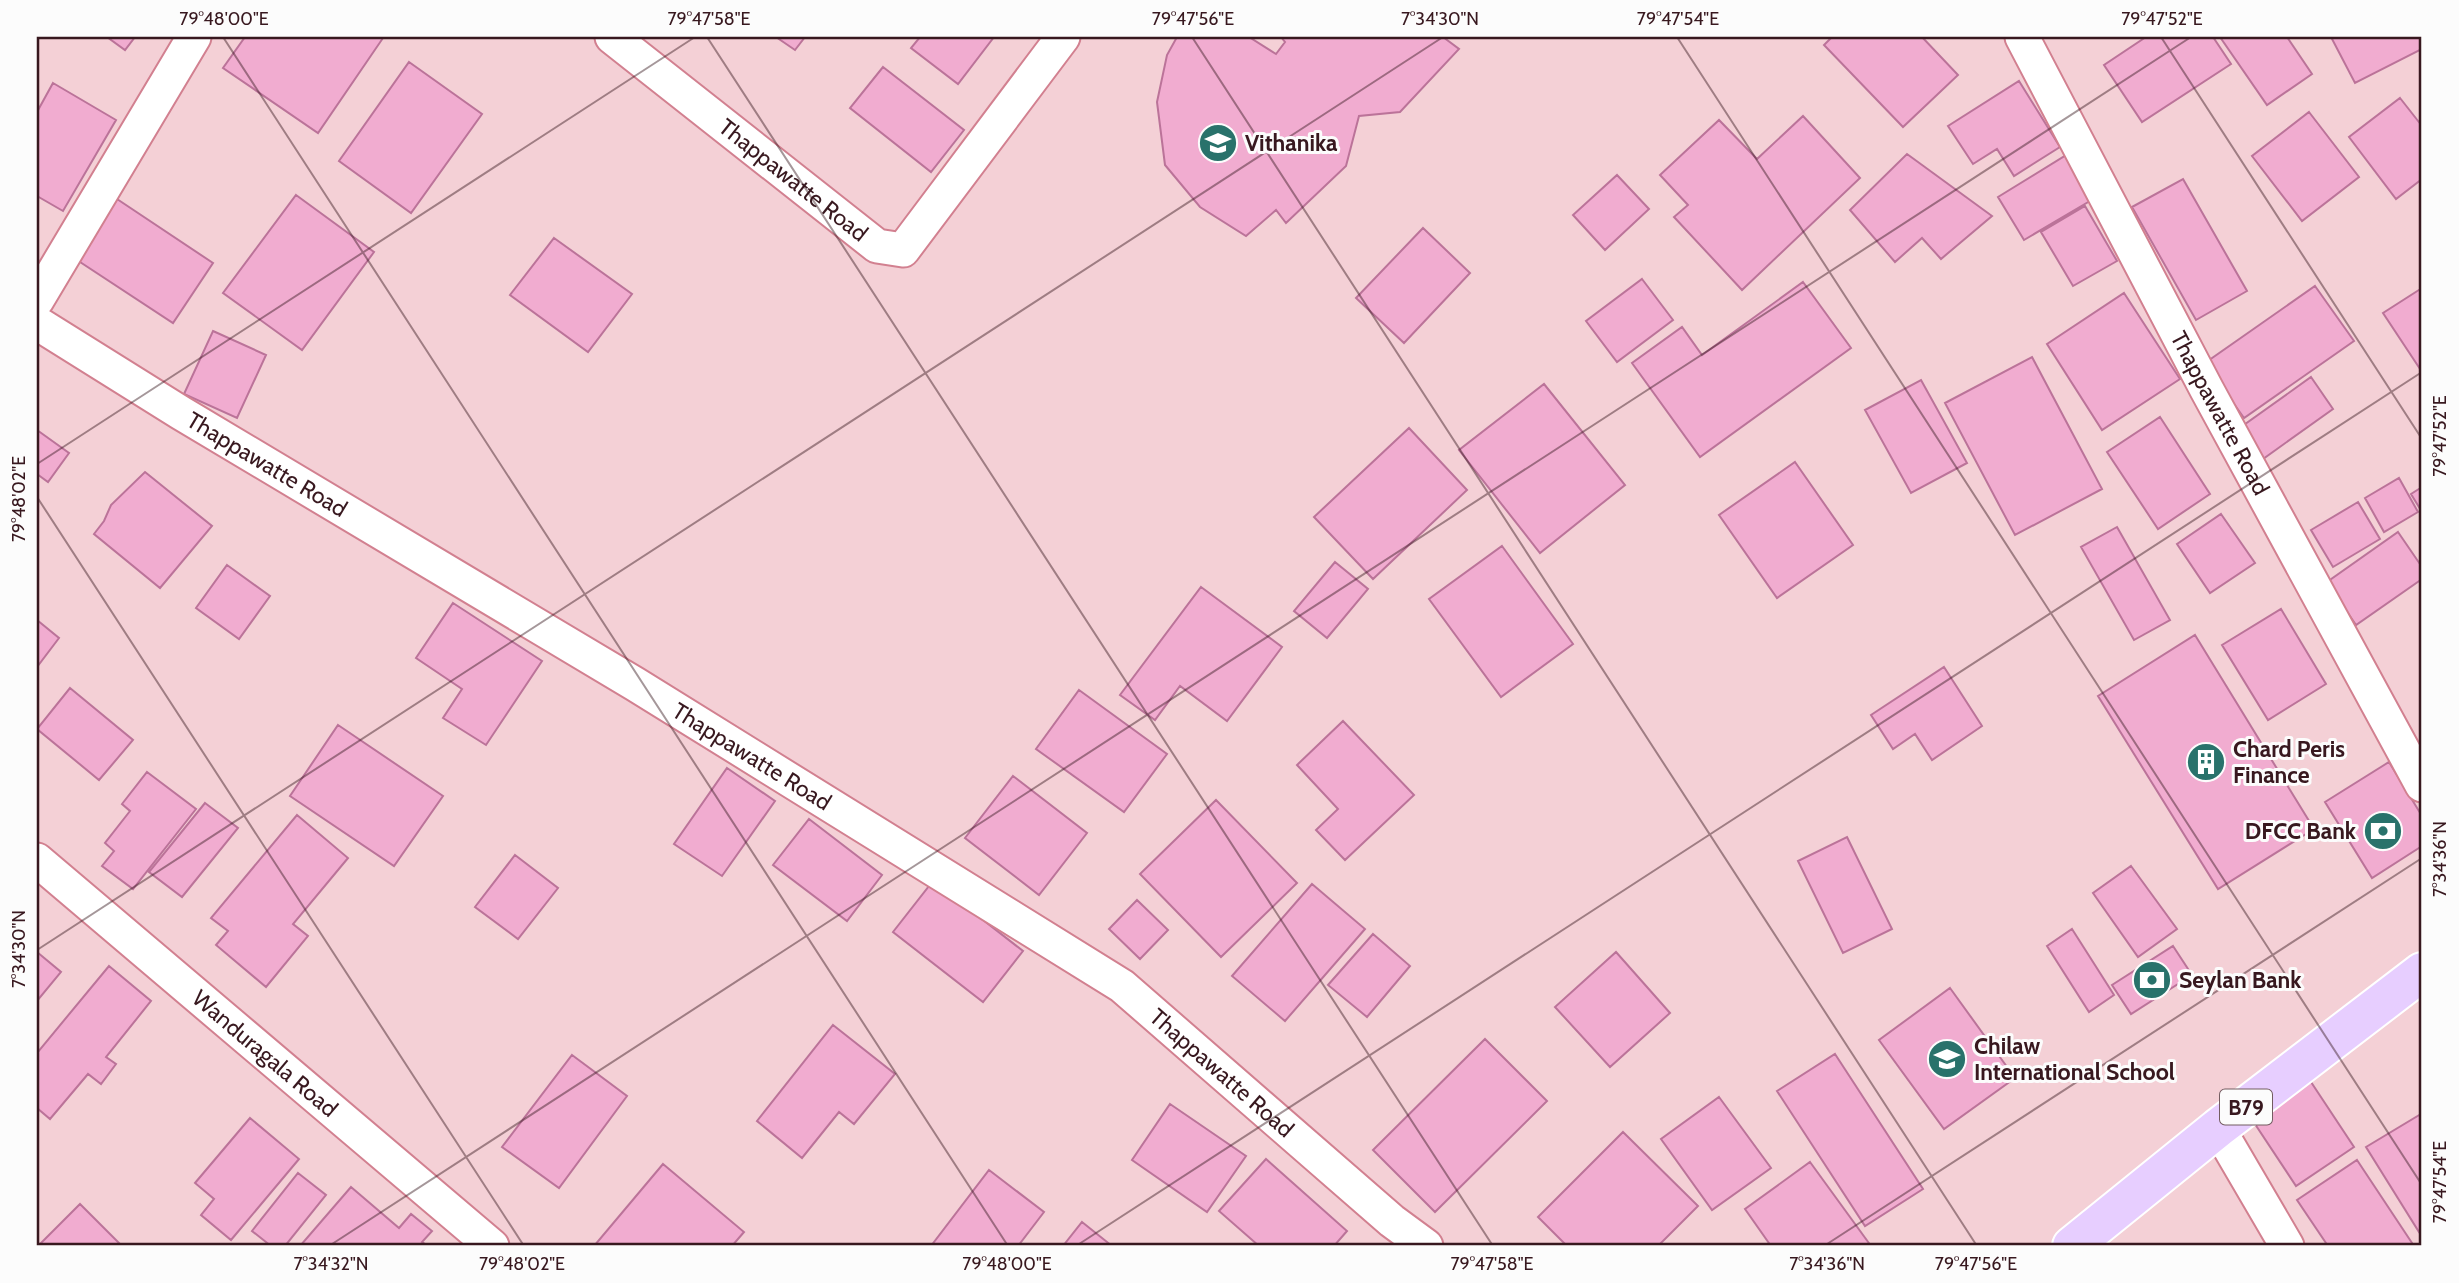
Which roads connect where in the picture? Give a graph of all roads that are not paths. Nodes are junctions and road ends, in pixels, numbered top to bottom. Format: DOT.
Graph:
graph roads {
  1 [pos="194,37"];
  2 [pos="612,37"];
  3 [pos="1063,37"];
  4 [pos="2022,37"];
  5 [pos="37,300"];
  6 [pos="37,323"];
  7 [pos="2422,785"];
  8 [pos="37,860"];
  9 [pos="2422,972"];
  10 [pos="2218,1128"];
  11 [pos="492,1246"];
  12 [pos="1426,1246"];
  13 [pos="2072,1246"];
  14 [pos="2287,1246"];
  1 -- 5 [label="street"];
  2 -- 3 [label="street, Thappawatte Road"];
  4 -- 7 [label="street, Thappawatte Road"];
  6 -- 12 [label="street, Thappawatte Road"];
  8 -- 11 [label="street, Wanduragala Road"];
  9 -- 10 [label="main road, B79"];
  10 -- 13 [label="main road, B79"];
  10 -- 14 [label="street"];
}
